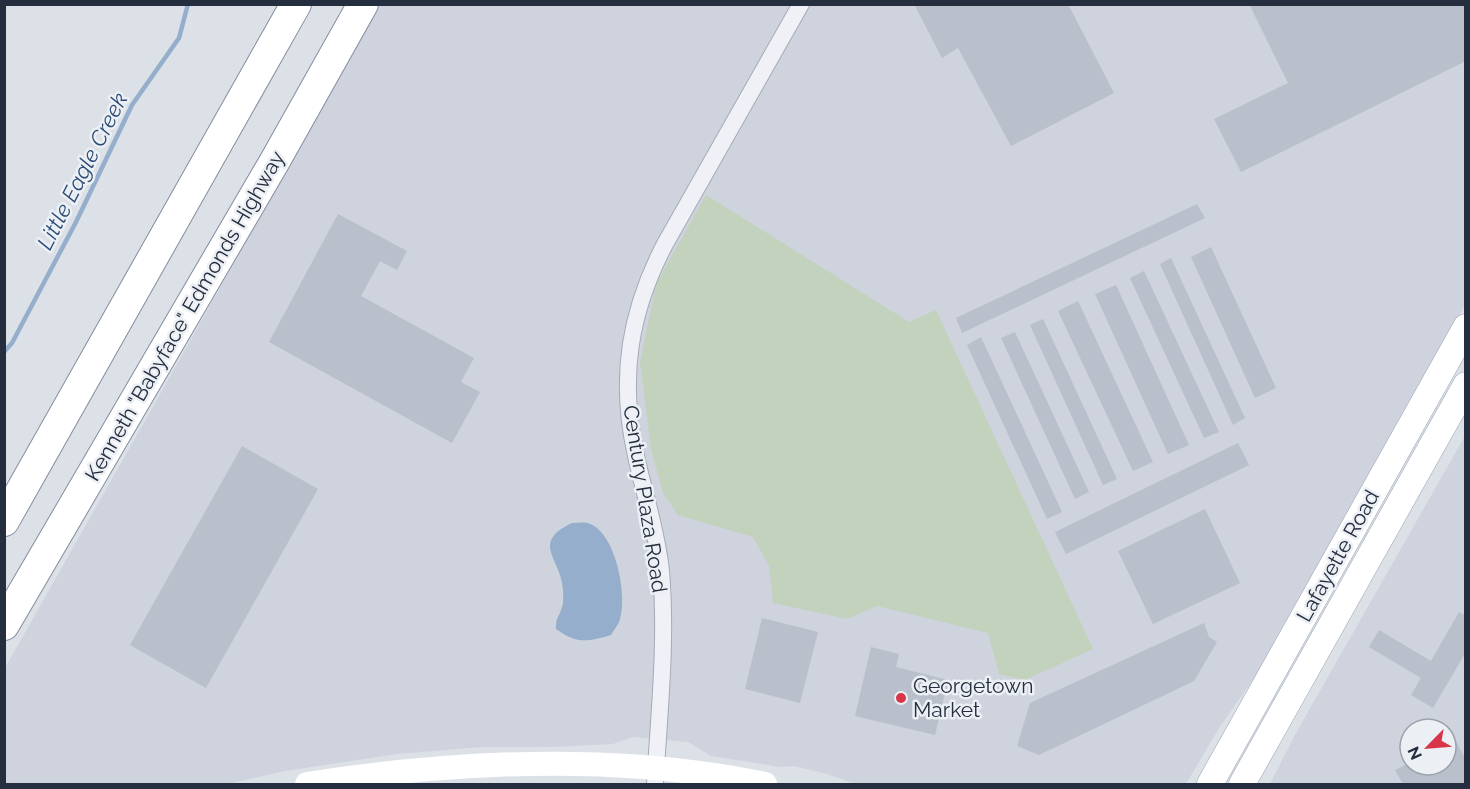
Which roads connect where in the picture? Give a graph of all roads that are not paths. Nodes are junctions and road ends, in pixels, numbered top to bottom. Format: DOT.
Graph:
graph roads {
  1 [pos="296,4"];
  2 [pos="363,4"];
  3 [pos="801,4"];
  4 [pos="1466,327"];
  5 [pos="1466,385"];
  6 [pos="4,521"];
  7 [pos="4,626"];
  8 [pos="656,777"];
  9 [pos="307,784"];
  10 [pos="765,784"];
  11 [pos="1210,784"];
  12 [pos="1242,784"];
  1 -- 6 [label="highway"];
  2 -- 7 [label="highway, Kenneth \"Babyface\" Edmonds Highway"];
  3 -- 8 [label="street, Century Plaza Road"];
  4 -- 11 [label="main road, Lafayette Road"];
  5 -- 12 [label="main road, Lafayette Road"];
  8 -- 9 [label="main road"];
  8 -- 10 [label="main road"];
}
